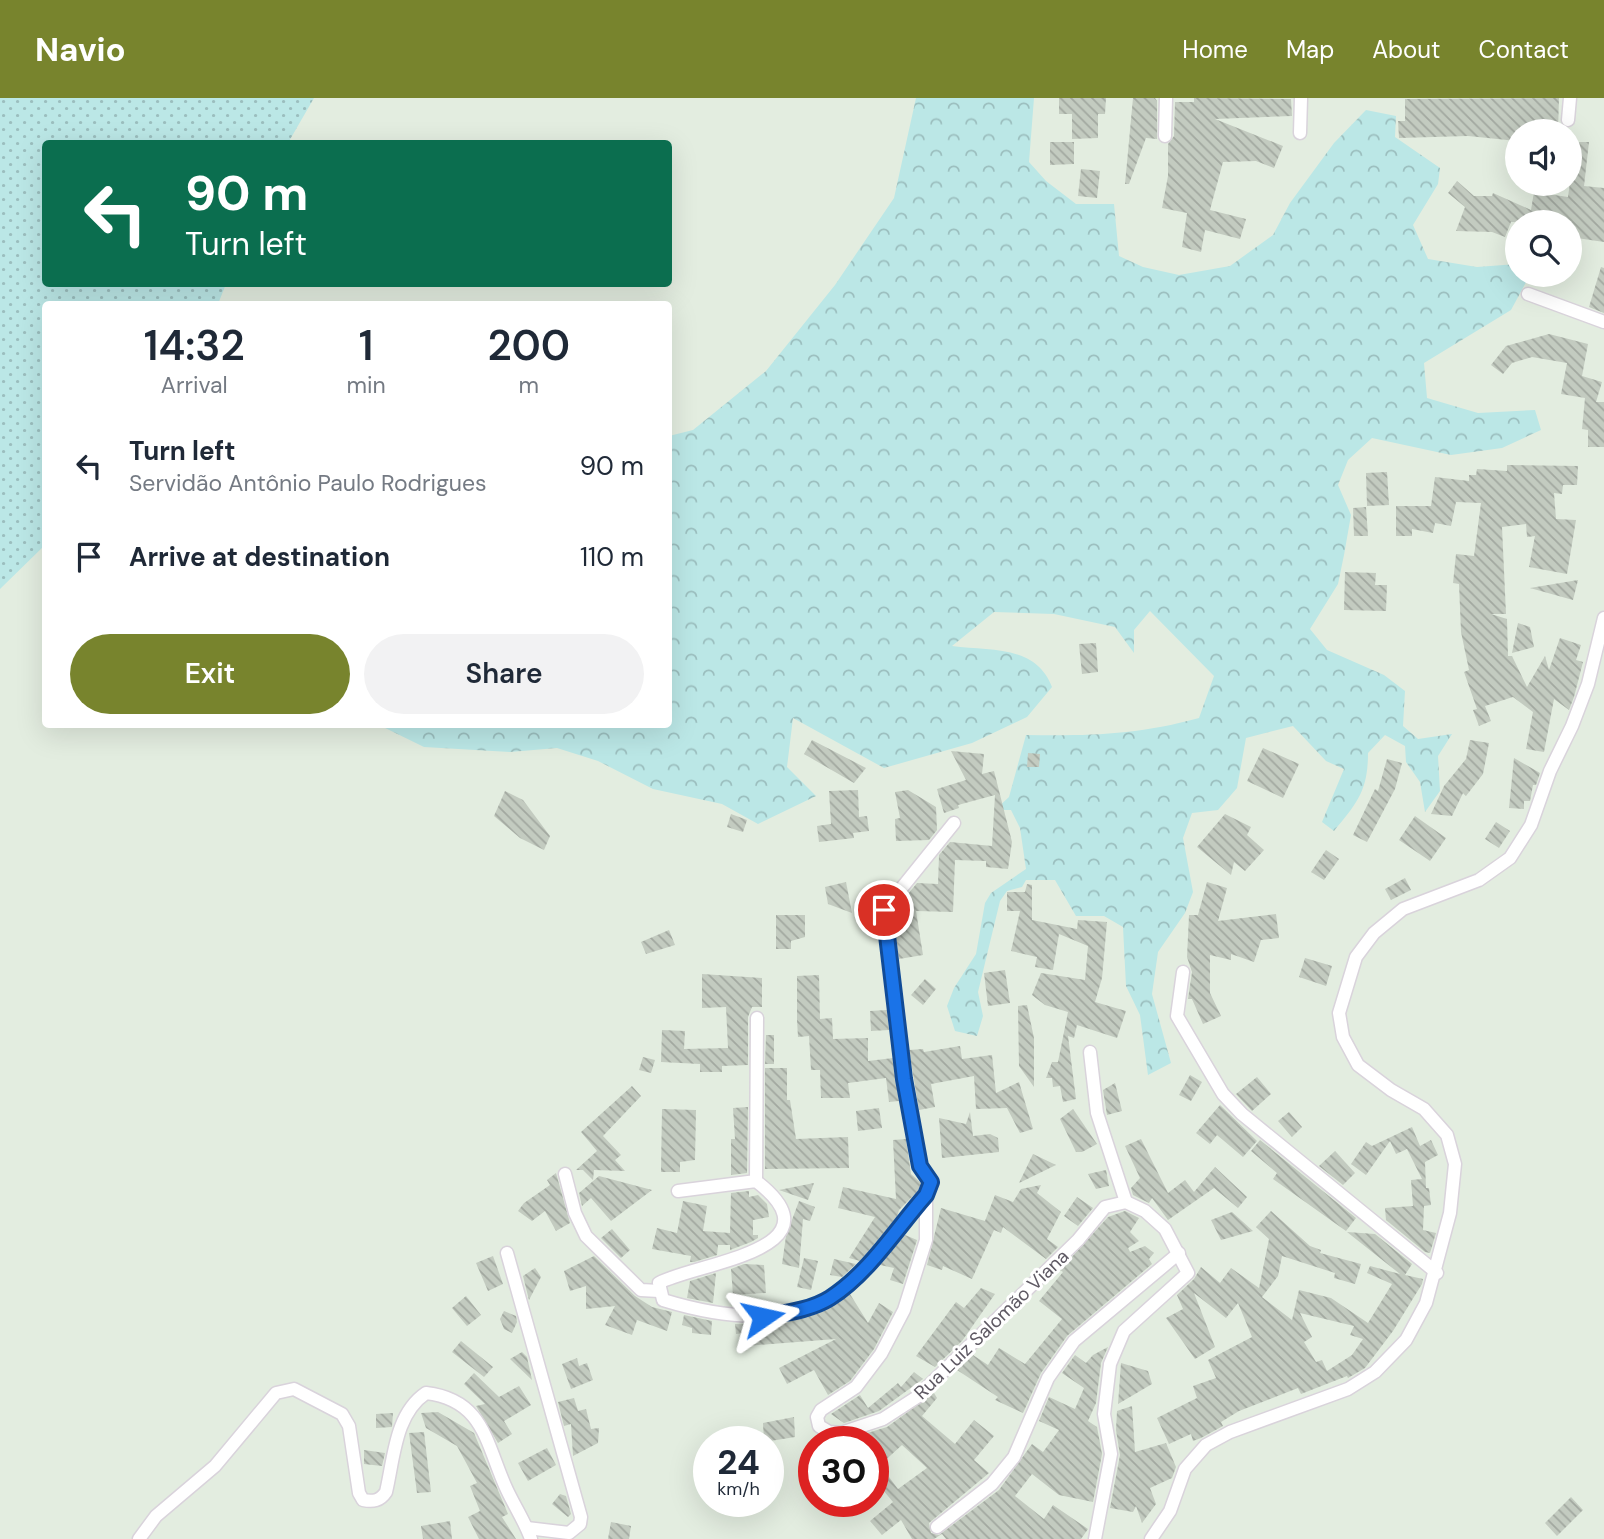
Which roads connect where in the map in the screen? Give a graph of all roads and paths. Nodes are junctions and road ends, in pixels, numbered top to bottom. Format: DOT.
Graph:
graph roads {
  1 [pos="1166,98"];
  2 [pos="1301,98"];
  3 [pos="1570,98"];
  4 [pos="1568,119"];
  5 [pos="1300,133"];
  6 [pos="1165,136"];
  7 [pos="1528,294"];
  8 [pos="1604,321"];
  9 [pos="1604,618"];
  10 [pos="954,823"];
  11 [pos="1183,972"];
  12 [pos="757,1018"];
  13 [pos="1090,1052"];
  14 [pos="565,1174"];
  15 [pos="756,1181"];
  16 [pos="678,1191"];
  17 [pos="926,1195"];
  18 [pos="1126,1202"];
  19 [pos="507,1253"];
  20 [pos="1179,1253"];
  21 [pos="1437,1273"];
  22 [pos="659,1291"];
  23 [pos="937,1527"];
  24 [pos="529,1534"];
  25 [pos="139,1539"];
  26 [pos="1095,1539"];
  27 [pos="1150,1539"];
  1 -- 6 [label="street"];
  2 -- 5 [label="street"];
  3 -- 4 [label="street"];
  7 -- 8 [label="street"];
  9 -- 21 [label="street"];
  10 -- 17 [label="street"];
  11 -- 21 [label="street"];
  12 -- 15 [label="street"];
  13 -- 18 [label="street"];
  14 -- 22 [label="street"];
  15 -- 16 [label="street"];
  15 -- 22 [label="street"];
  17 -- 18 [label="street, Rua Luiz Salomão Viana"];
  17 -- 22 [label="street"];
  18 -- 20 [label="street"];
  19 -- 24 [label="street"];
  20 -- 23 [label="street"];
  20 -- 26 [label="street"];
  21 -- 27 [label="street"];
  24 -- 25 [label="street"];
}
